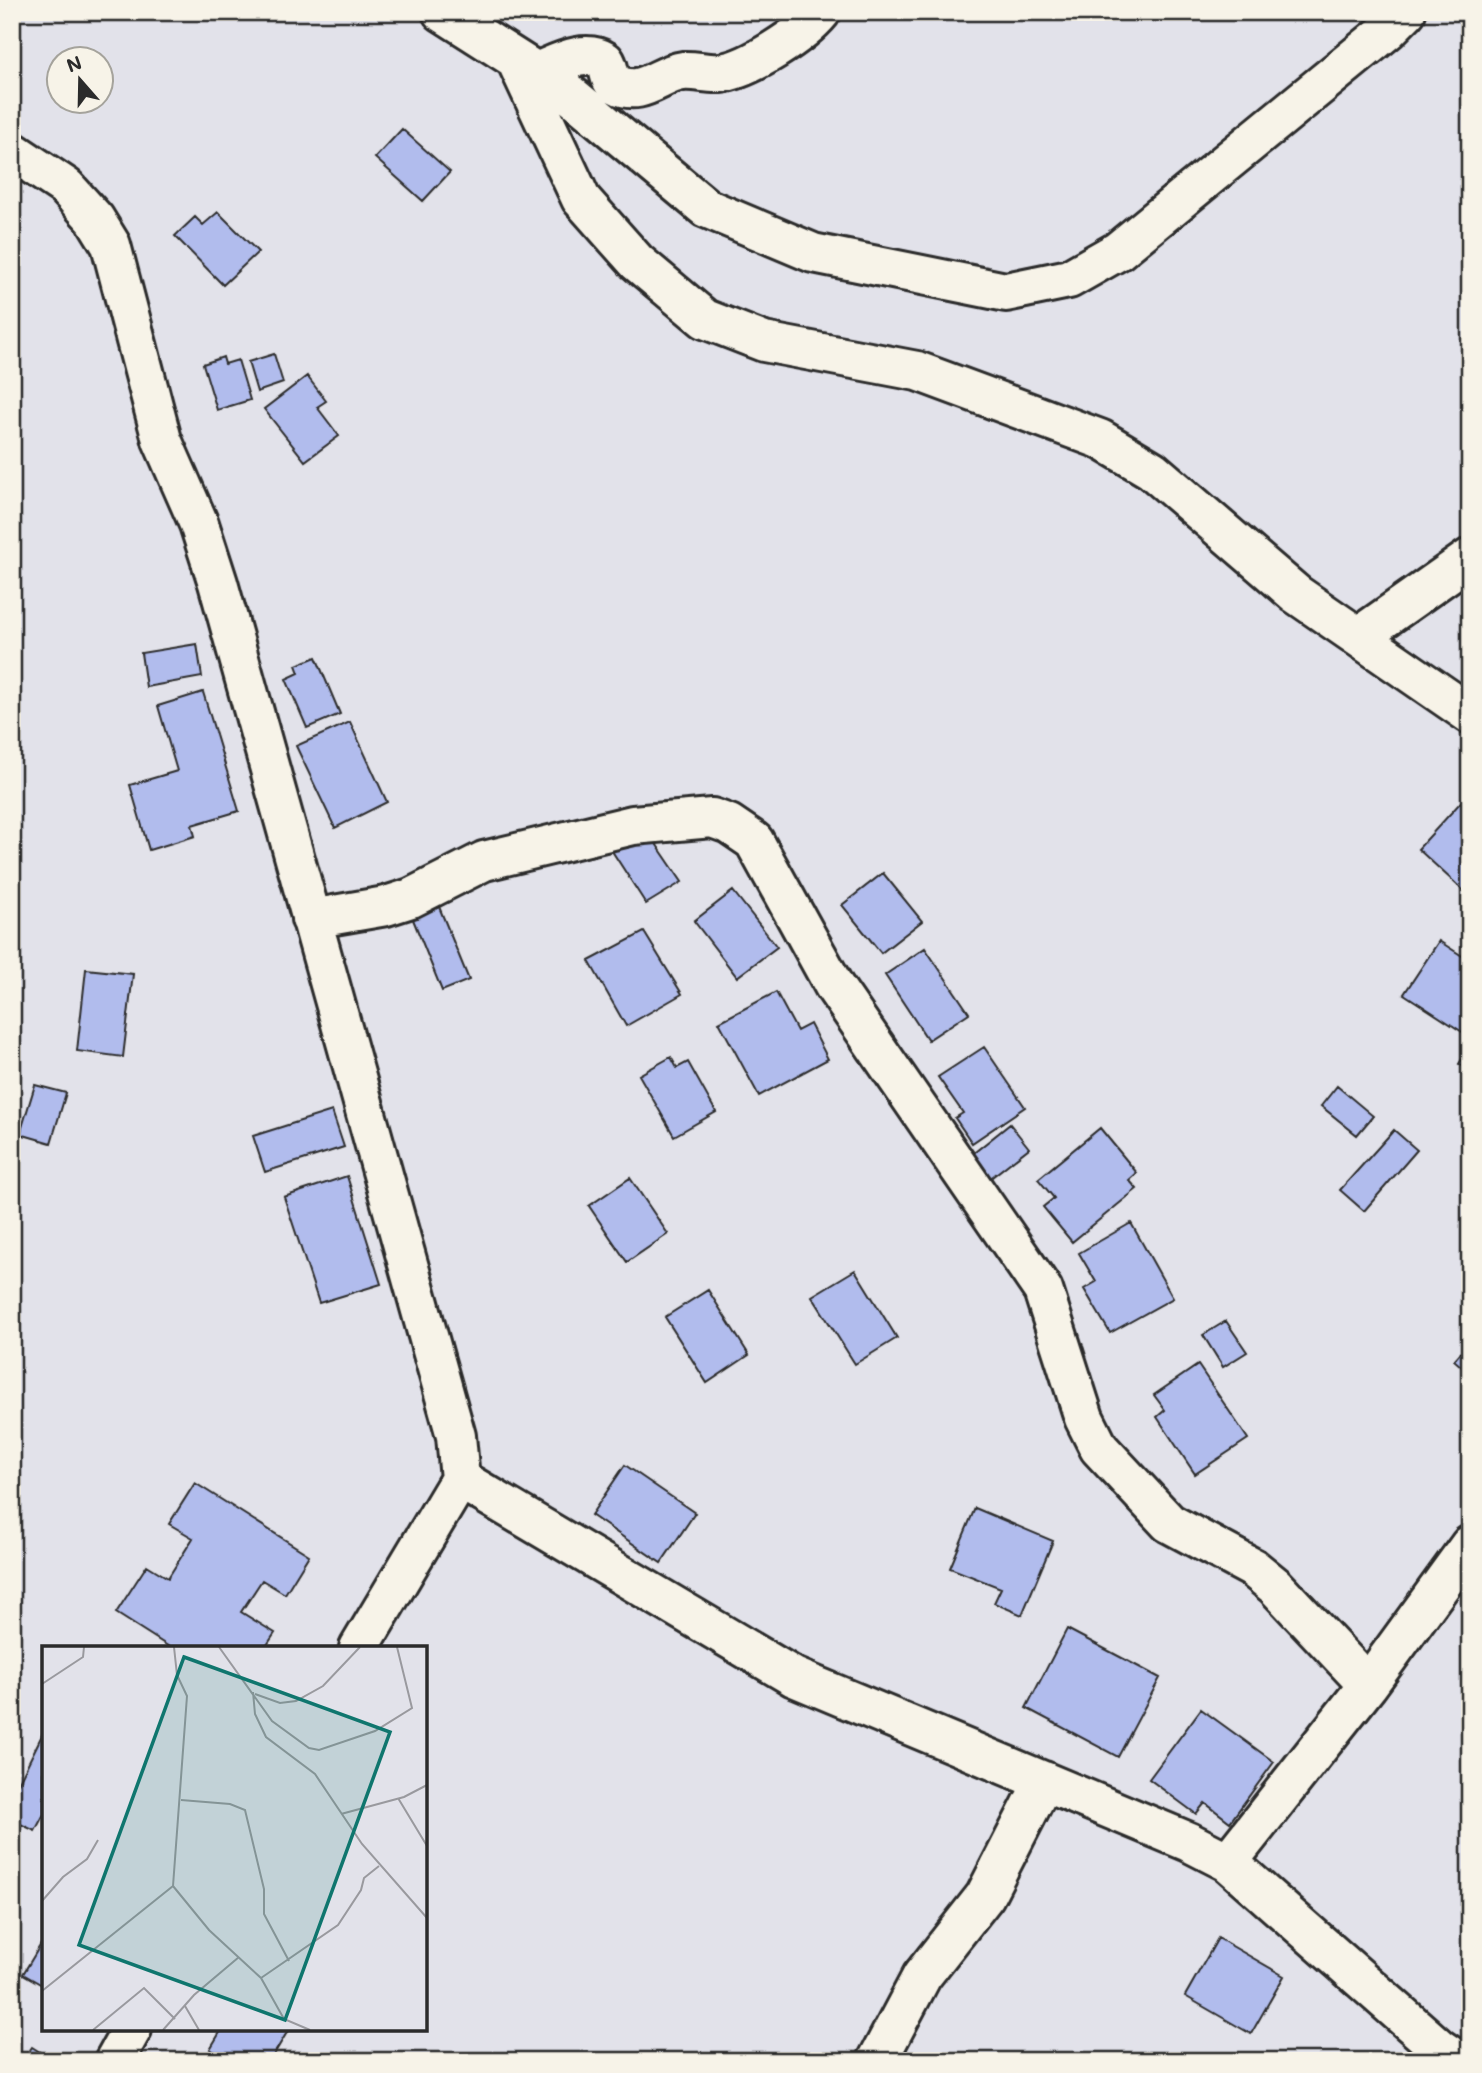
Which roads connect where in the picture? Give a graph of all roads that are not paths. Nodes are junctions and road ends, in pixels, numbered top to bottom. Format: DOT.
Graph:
graph roads {
  1 [pos="442,12"];
  2 [pos="821,12"];
  3 [pos="1406,12"];
  4 [pos="526,66"];
  5 [pos="12,151"];
  6 [pos="1470,558"];
  7 [pos="1358,637"];
  8 [pos="1470,714"];
  9 [pos="311,919"];
  10 [pos="460,1479"];
  11 [pos="1470,1545"];
  12 [pos="360,1646"];
  13 [pos="1368,1685"];
  14 [pos="1044,1781"];
  15 [pos="1228,1861"];
  16 [pos="131,2031"];
  17 [pos="114,2061"];
  18 [pos="877,2061"];
  19 [pos="1458,2061"];
  1 -- 4 [label="street"];
  2 -- 4 [label="street"];
  3 -- 4 [label="street"];
  4 -- 7 [label="street"];
  5 -- 9 [label="street"];
  6 -- 7 [label="street"];
  7 -- 8 [label="street"];
  9 -- 10 [label="street"];
  9 -- 13 [label="street"];
  10 -- 12 [label="street"];
  10 -- 14 [label="street"];
  11 -- 13 [label="street"];
  13 -- 15 [label="street"];
  14 -- 15 [label="street"];
  14 -- 18 [label="street"];
  15 -- 19 [label="street"];
  16 -- 17 [label="street"];
}
